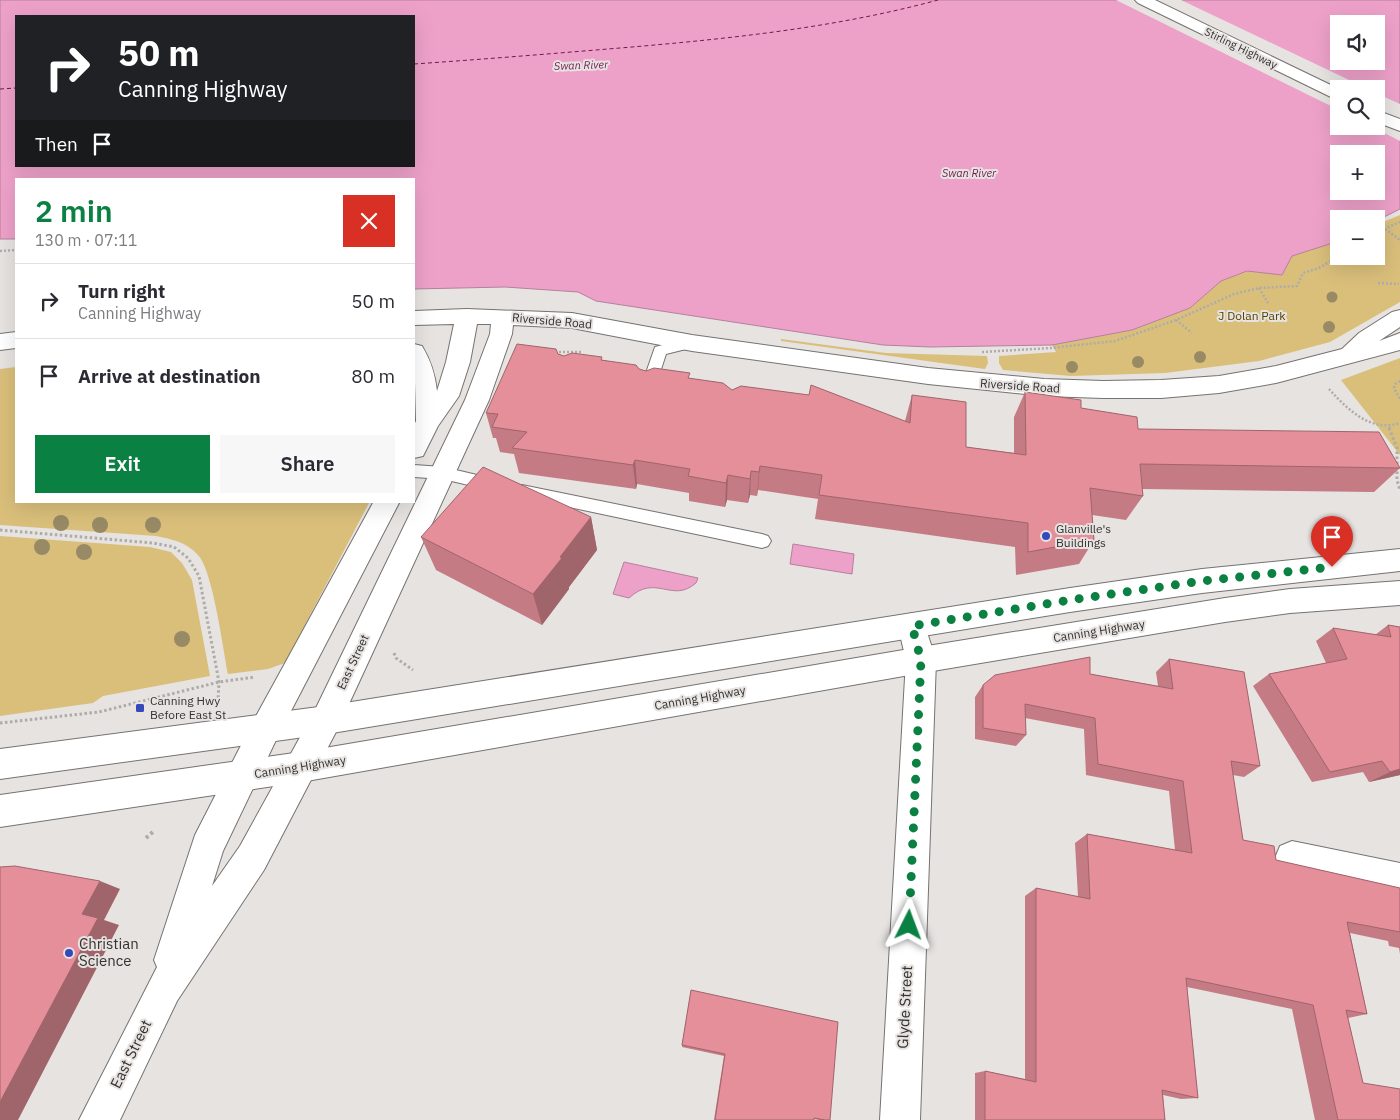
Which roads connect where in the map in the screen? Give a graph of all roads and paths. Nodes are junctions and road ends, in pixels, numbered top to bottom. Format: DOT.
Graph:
graph roads {
  1 [pos="1143,0"];
  2 [pos="1166,0"];
  3 [pos="1333,80"];
  4 [pos="1330,92"];
  5 [pos="1385,104"];
  6 [pos="1400,112"];
  7 [pos="1385,119"];
  8 [pos="1400,126"];
  9 [pos="1400,222"];
  10 [pos="1385,229"];
  11 [pos="1385,230"];
  12 [pos="1400,240"];
  13 [pos="15,250"];
  14 [pos="0,251"];
  15 [pos="1330,261"];
  16 [pos="1378,283"];
  17 [pos="1400,284"];
  18 [pos="1259,288"];
  19 [pos="1268,303"];
  20 [pos="1400,317"];
  21 [pos="415,318"];
  22 [pos="1176,320"];
  23 [pos="466,325"];
  24 [pos="502,325"];
  25 [pos="1192,333"];
  26 [pos="415,334"];
  27 [pos="15,340"];
  28 [pos="1400,341"];
  29 [pos="0,342"];
  30 [pos="689,343"];
  31 [pos="554,352"];
  32 [pos="587,352"];
  33 [pos="981,352"];
  34 [pos="415,354"];
  35 [pos="1350,355"];
  36 [pos="1305,369"];
  37 [pos="1400,381"];
  38 [pos="648,390"];
  39 [pos="1400,398"];
  40 [pos="428,421"];
  41 [pos="1400,423"];
  42 [pos="1389,427"];
  43 [pos="415,447"];
  44 [pos="415,470"];
  45 [pos="443,473"];
  46 [pos="1400,490"];
  47 [pos="386,503"];
  48 [pos="0,530"];
  49 [pos="762,541"];
  50 [pos="1400,560"];
  51 [pos="1400,593"];
  52 [pos="912,626"];
  53 [pos="393,649"];
  54 [pos="921,660"];
  55 [pos="414,670"];
  56 [pos="262,676"];
  57 [pos="220,682"];
  58 [pos="218,700"];
  59 [pos="326,720"];
  60 [pos="0,723"];
  61 [pos="266,728"];
  62 [pos="0,764"];
  63 [pos="301,768"];
  64 [pos="241,777"];
  65 [pos="0,811"];
  66 [pos="154,831"];
  67 [pos="146,838"];
  68 [pos="1292,858"];
  69 [pos="1400,880"];
  70 [pos="164,988"];
  71 [pos="99,1120"];
  72 [pos="900,1120"];
  1 -- 4 [label="main road, Stirling Highway"];
  2 -- 3 [label="main road, Stirling Highway"];
  5 -- 6 [label="main road"];
  7 -- 8 [label="main road"];
  9 -- 10 [label="path"];
  11 -- 12 [label="path"];
  13 -- 14 [label="path"];
  15 -- 18 [label="path"];
  16 -- 17 [label="path"];
  18 -- 19 [label="path"];
  18 -- 22 [label="path"];
  20 -- 35 [label="main road, Riverside Road"];
  21 -- 23 [label="main road, Riverside Road"];
  22 -- 25 [label="path"];
  22 -- 33 [label="path"];
  23 -- 24 [label="main road, Riverside Road"];
  23 -- 26 [label="main road, Riverside Road"];
  23 -- 40 [label="main road"];
  24 -- 30 [label="main road, Riverside Road"];
  24 -- 45 [label="main road, East Street"];
  27 -- 29 [label="main road"];
  28 -- 35 [label="main road, Riverside Road"];
  30 -- 36 [label="main road, Riverside Road"];
  30 -- 38 [label="lane"];
  31 -- 32 [label="path"];
  34 -- 40 [label="main road"];
  35 -- 36 [label="main road, Riverside Road"];
  36 -- 42 [label="path"];
  37 -- 39 [label="path"];
  40 -- 43 [label="main road"];
  41 -- 42 [label="path"];
  42 -- 46 [label="path"];
  44 -- 45 [label="lane"];
  45 -- 49 [label="lane"];
  45 -- 59 [label="main road, East Street"];
  47 -- 61 [label="main road, East Street"];
  48 -- 57 [label="path"];
  50 -- 52 [label="main road"];
  51 -- 54 [label="main road, Canning Highway"];
  52 -- 54 [label="main road, Glyde Street"];
  52 -- 59 [label="main road"];
  53 -- 55 [label="path"];
  54 -- 63 [label="main road, Canning Highway"];
  54 -- 72 [label="main road, Glyde Street"];
  56 -- 57 [label="path"];
  57 -- 58 [label="path"];
  57 -- 60 [label="path"];
  59 -- 61 [label="main road"];
  59 -- 63 [label="main road, East Street"];
  61 -- 62 [label="main road"];
  61 -- 64 [label="main road, East Street"];
  63 -- 64 [label="main road, Canning Highway"];
  63 -- 70 [label="main road, East Street"];
  64 -- 65 [label="main road, Canning Highway"];
  64 -- 70 [label="main road, East Street"];
  66 -- 67 [label="path"];
  68 -- 69 [label="main road"];
  70 -- 71 [label="main road, East Street"];
}
